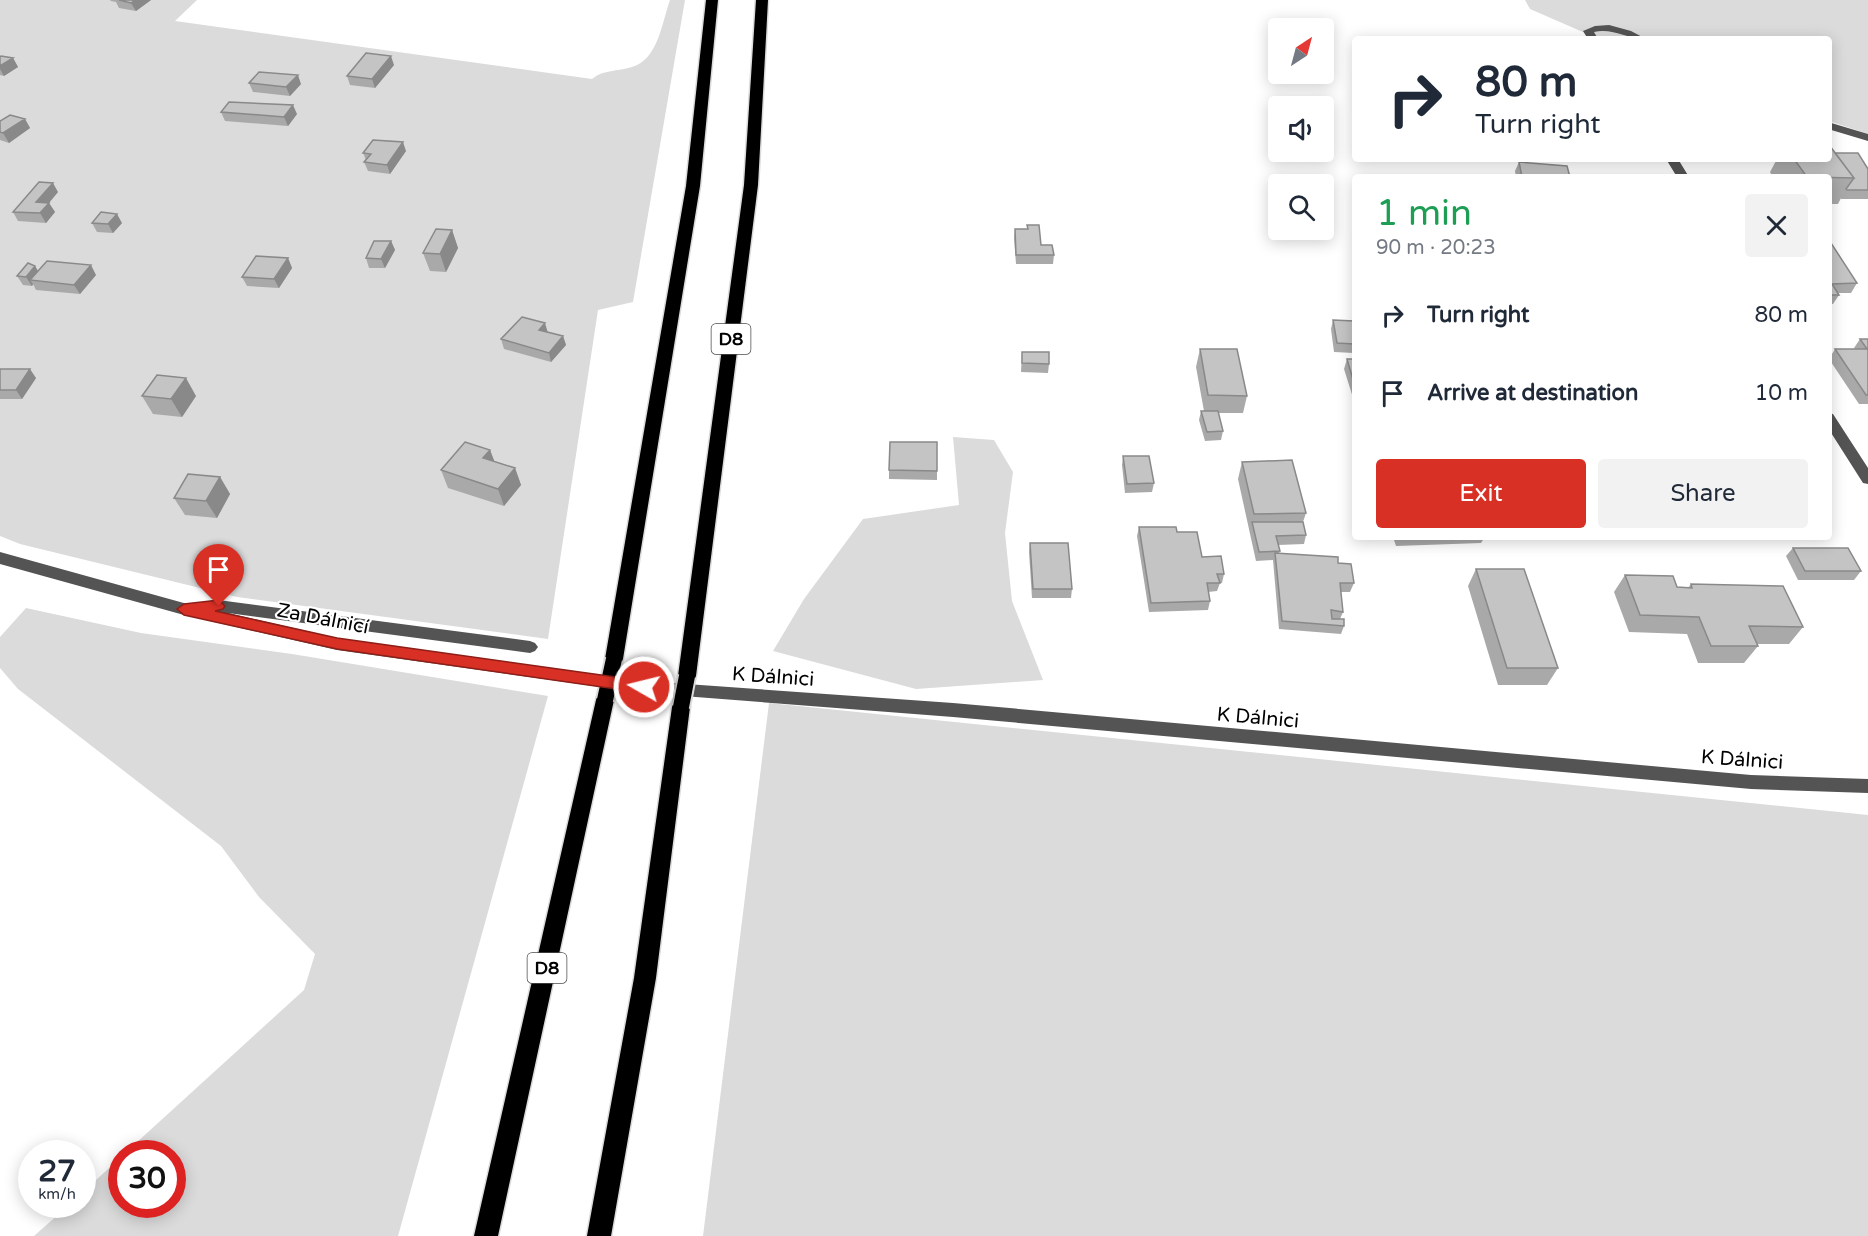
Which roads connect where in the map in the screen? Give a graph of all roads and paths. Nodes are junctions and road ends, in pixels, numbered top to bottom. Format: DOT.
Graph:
graph roads {
  1 [pos="712,0"];
  2 [pos="762,0"];
  3 [pos="1591,35"];
  4 [pos="1634,36"];
  5 [pos="1832,126"];
  6 [pos="1868,138"];
  7 [pos="1832,423"];
  8 [pos="1868,478"];
  9 [pos="0,558"];
  10 [pos="184,609"];
  11 [pos="530,647"];
  12 [pos="644,687"];
  13 [pos="1868,786"];
  14 [pos="486,1236"];
  15 [pos="599,1236"];
  1 -- 14 [label="highway, D8, bridge"];
  2 -- 15 [label="highway, D8, bridge"];
  3 -- 4 [label="street"];
  5 -- 6 [label="street"];
  7 -- 8 [label="street"];
  9 -- 10 [label="street, Za Dálnicí"];
  10 -- 11 [label="street"];
  10 -- 12 [label="street, Za Dálnicí"];
  12 -- 13 [label="street, K Dálnici"];
}
